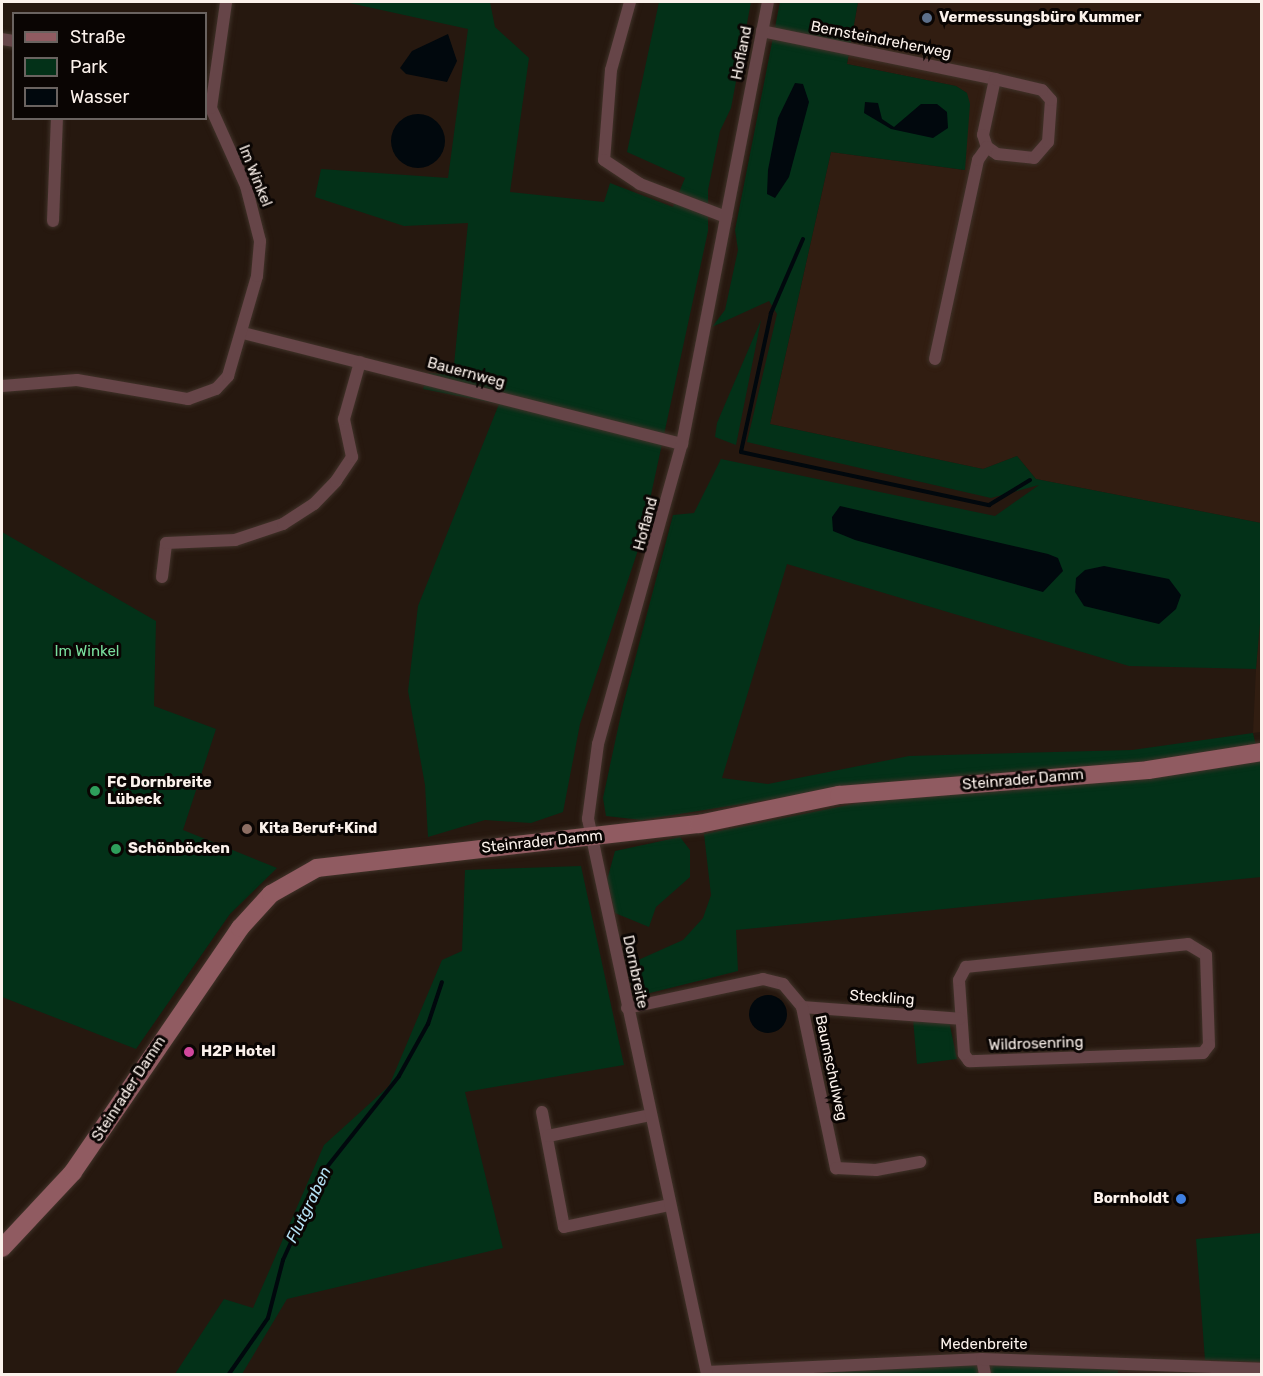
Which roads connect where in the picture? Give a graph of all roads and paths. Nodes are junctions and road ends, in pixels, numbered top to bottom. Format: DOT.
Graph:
graph roads {
  1 [pos="226,2"];
  2 [pos="630,2"];
  3 [pos="768,2"];
  4 [pos="762,31"];
  5 [pos="209,70"];
  6 [pos="994,79"];
  7 [pos="57,120"];
  8 [pos="987,147"];
  9 [pos="726,217"];
  10 [pos="53,221"];
  11 [pos="243,333"];
  12 [pos="935,359"];
  13 [pos="360,362"];
  14 [pos="2,386"];
  15 [pos="682,444"];
  16 [pos="162,578"];
  17 [pos="1262,752"];
  18 [pos="590,836"];
  19 [pos="802,1007"];
  20 [pos="627,1008"];
  21 [pos="960,1018"];
  22 [pos="543,1112"];
  23 [pos="650,1115"];
  24 [pos="548,1136"];
  25 [pos="920,1162"];
  26 [pos="669,1205"];
  27 [pos="2,1248"];
  28 [pos="982,1359"];
  29 [pos="1262,1369"];
  30 [pos="707,1373"];
  31 [pos="985,1374"];
  1 -- 5 [label="street, Im Winkel"];
  2 -- 9 [label="street"];
  3 -- 4 [label="street, Hofland"];
  4 -- 6 [label="street, Bernsteindreherweg"];
  4 -- 9 [label="street, Hofland"];
  5 -- 11 [label="street, Im Winkel"];
  6 -- 8 [label="street"];
  6 -- 8 [label="street, Bernsteindreherweg"];
  7 -- 10 [label="street"];
  8 -- 12 [label="street"];
  9 -- 15 [label="street, Hofland"];
  11 -- 13 [label="street, Bauernweg"];
  11 -- 14 [label="street, Im Winkel"];
  13 -- 15 [label="street, Bauernweg"];
  13 -- 16 [label="street"];
  15 -- 18 [label="street, Hofland"];
  17 -- 18 [label="main road, Steinrader Damm"];
  18 -- 20 [label="street, Dornbreite"];
  18 -- 27 [label="main road, Steinrader Damm"];
  19 -- 20 [label="street, Baumschulweg"];
  19 -- 21 [label="street, Steckling"];
  19 -- 25 [label="street, Baumschulweg"];
  20 -- 23 [label="street, Dornbreite"];
  21 -- 21 [label="street, Wildrosenring"];
  22 -- 24 [label="street"];
  23 -- 24 [label="street"];
  23 -- 26 [label="street, Dornbreite"];
  24 -- 26 [label="street"];
  26 -- 30 [label="street, Dornbreite"];
  28 -- 29 [label="street, Medenbreite"];
  28 -- 30 [label="street, Medenbreite"];
  28 -- 31 [label="street"];
}
